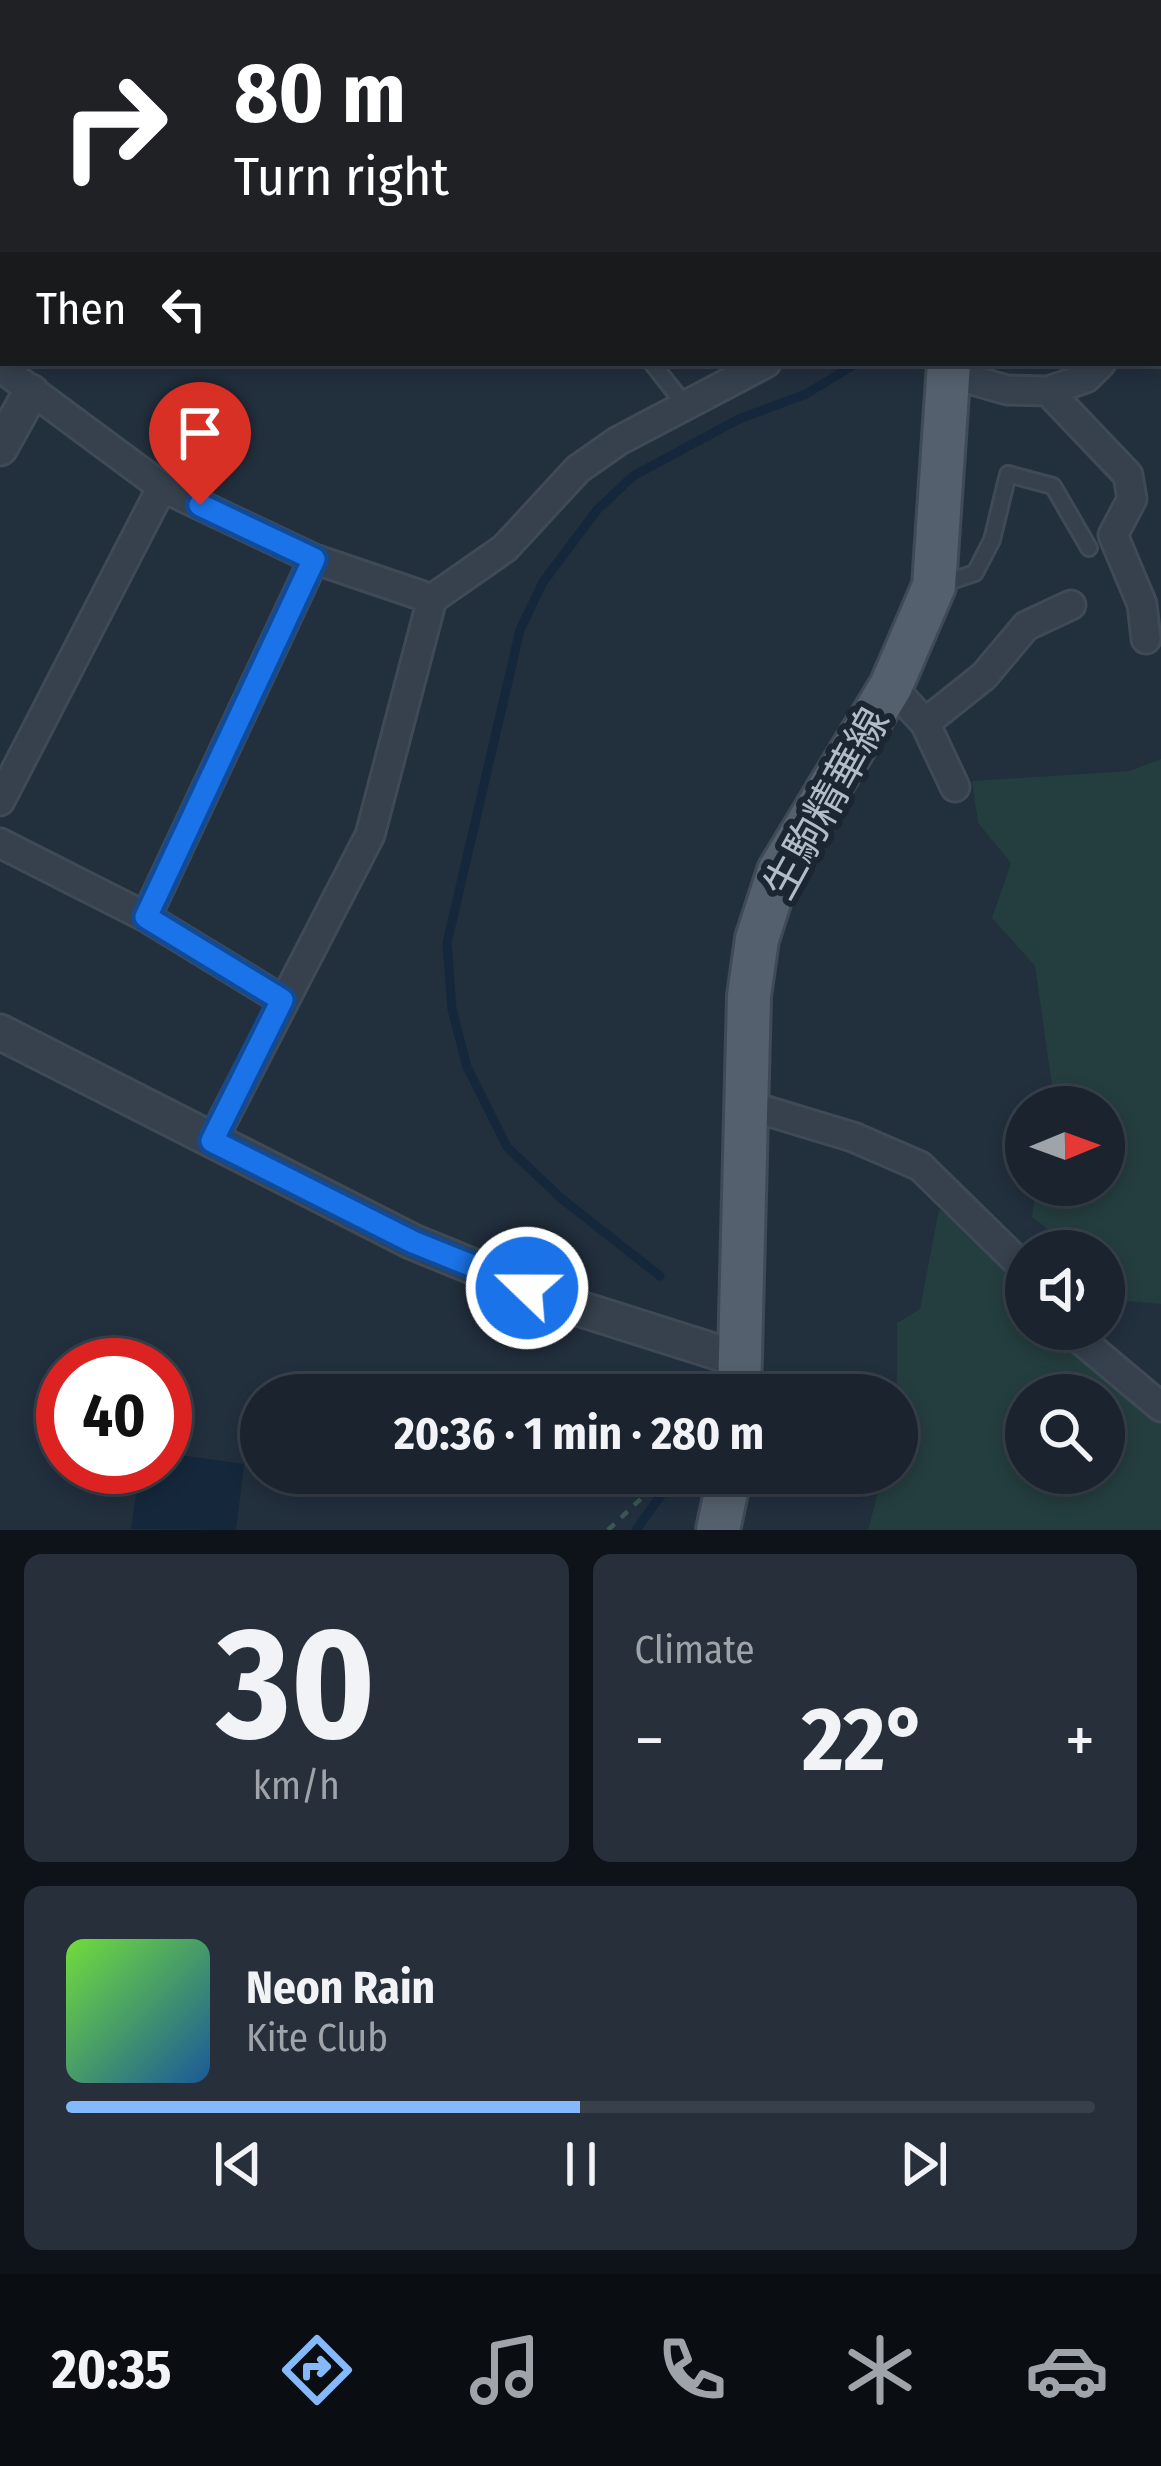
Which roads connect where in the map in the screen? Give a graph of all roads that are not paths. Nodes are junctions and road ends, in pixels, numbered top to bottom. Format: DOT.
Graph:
graph roads {
  1 [pos="654,366"];
  2 [pos="760,366"];
  3 [pos="1098,366"];
  4 [pos="0,367"];
  5 [pos="948,368"];
  6 [pos="1048,391"];
  7 [pos="31,392"];
  8 [pos="685,405"];
  9 [pos="0,448"];
  10 [pos="162,487"];
  11 [pos="1089,548"];
  12 [pos="314,559"];
  13 [pos="934,586"];
  14 [pos="432,599"];
  15 [pos="1071,604"];
  16 [pos="1146,639"];
  17 [pos="891,686"];
  18 [pos="925,723"];
  19 [pos="955,787"];
  20 [pos="0,800"];
  21 [pos="0,843"];
  22 [pos="146,917"];
  23 [pos="282,1000"];
  24 [pos="0,1032"];
  25 [pos="747,1105"];
  26 [pos="212,1141"];
  27 [pos="1005,1249"];
  28 [pos="1093,1350"];
  29 [pos="734,1374"];
  30 [pos="741,1374"];
  31 [pos="1161,1407"];
  32 [pos="726,1494"];
  33 [pos="718,1530"];
  1 -- 8 [label="lane"];
  2 -- 8 [label="street"];
  3 -- 6 [label="street"];
  4 -- 7 [label="street"];
  5 -- 6 [label="street"];
  5 -- 13 [label="main road, 生駒精華線"];
  6 -- 16 [label="street"];
  7 -- 9 [label="street"];
  7 -- 10 [label="street"];
  8 -- 14 [label="street"];
  10 -- 12 [label="street"];
  10 -- 20 [label="street"];
  11 -- 13 [label="lane"];
  12 -- 14 [label="street"];
  12 -- 22 [label="street"];
  13 -- 17 [label="main road, 生駒精華線"];
  14 -- 23 [label="street"];
  15 -- 18 [label="street"];
  17 -- 18 [label="street"];
  17 -- 25 [label="main road, 生駒精華線"];
  18 -- 19 [label="street"];
  21 -- 22 [label="street"];
  22 -- 23 [label="street"];
  23 -- 26 [label="street"];
  24 -- 26 [label="street"];
  25 -- 27 [label="street"];
  25 -- 30 [label="main road, 生駒精華線"];
  26 -- 29 [label="street"];
  28 -- 31 [label="street"];
  32 -- 33 [label="main road"];
}
